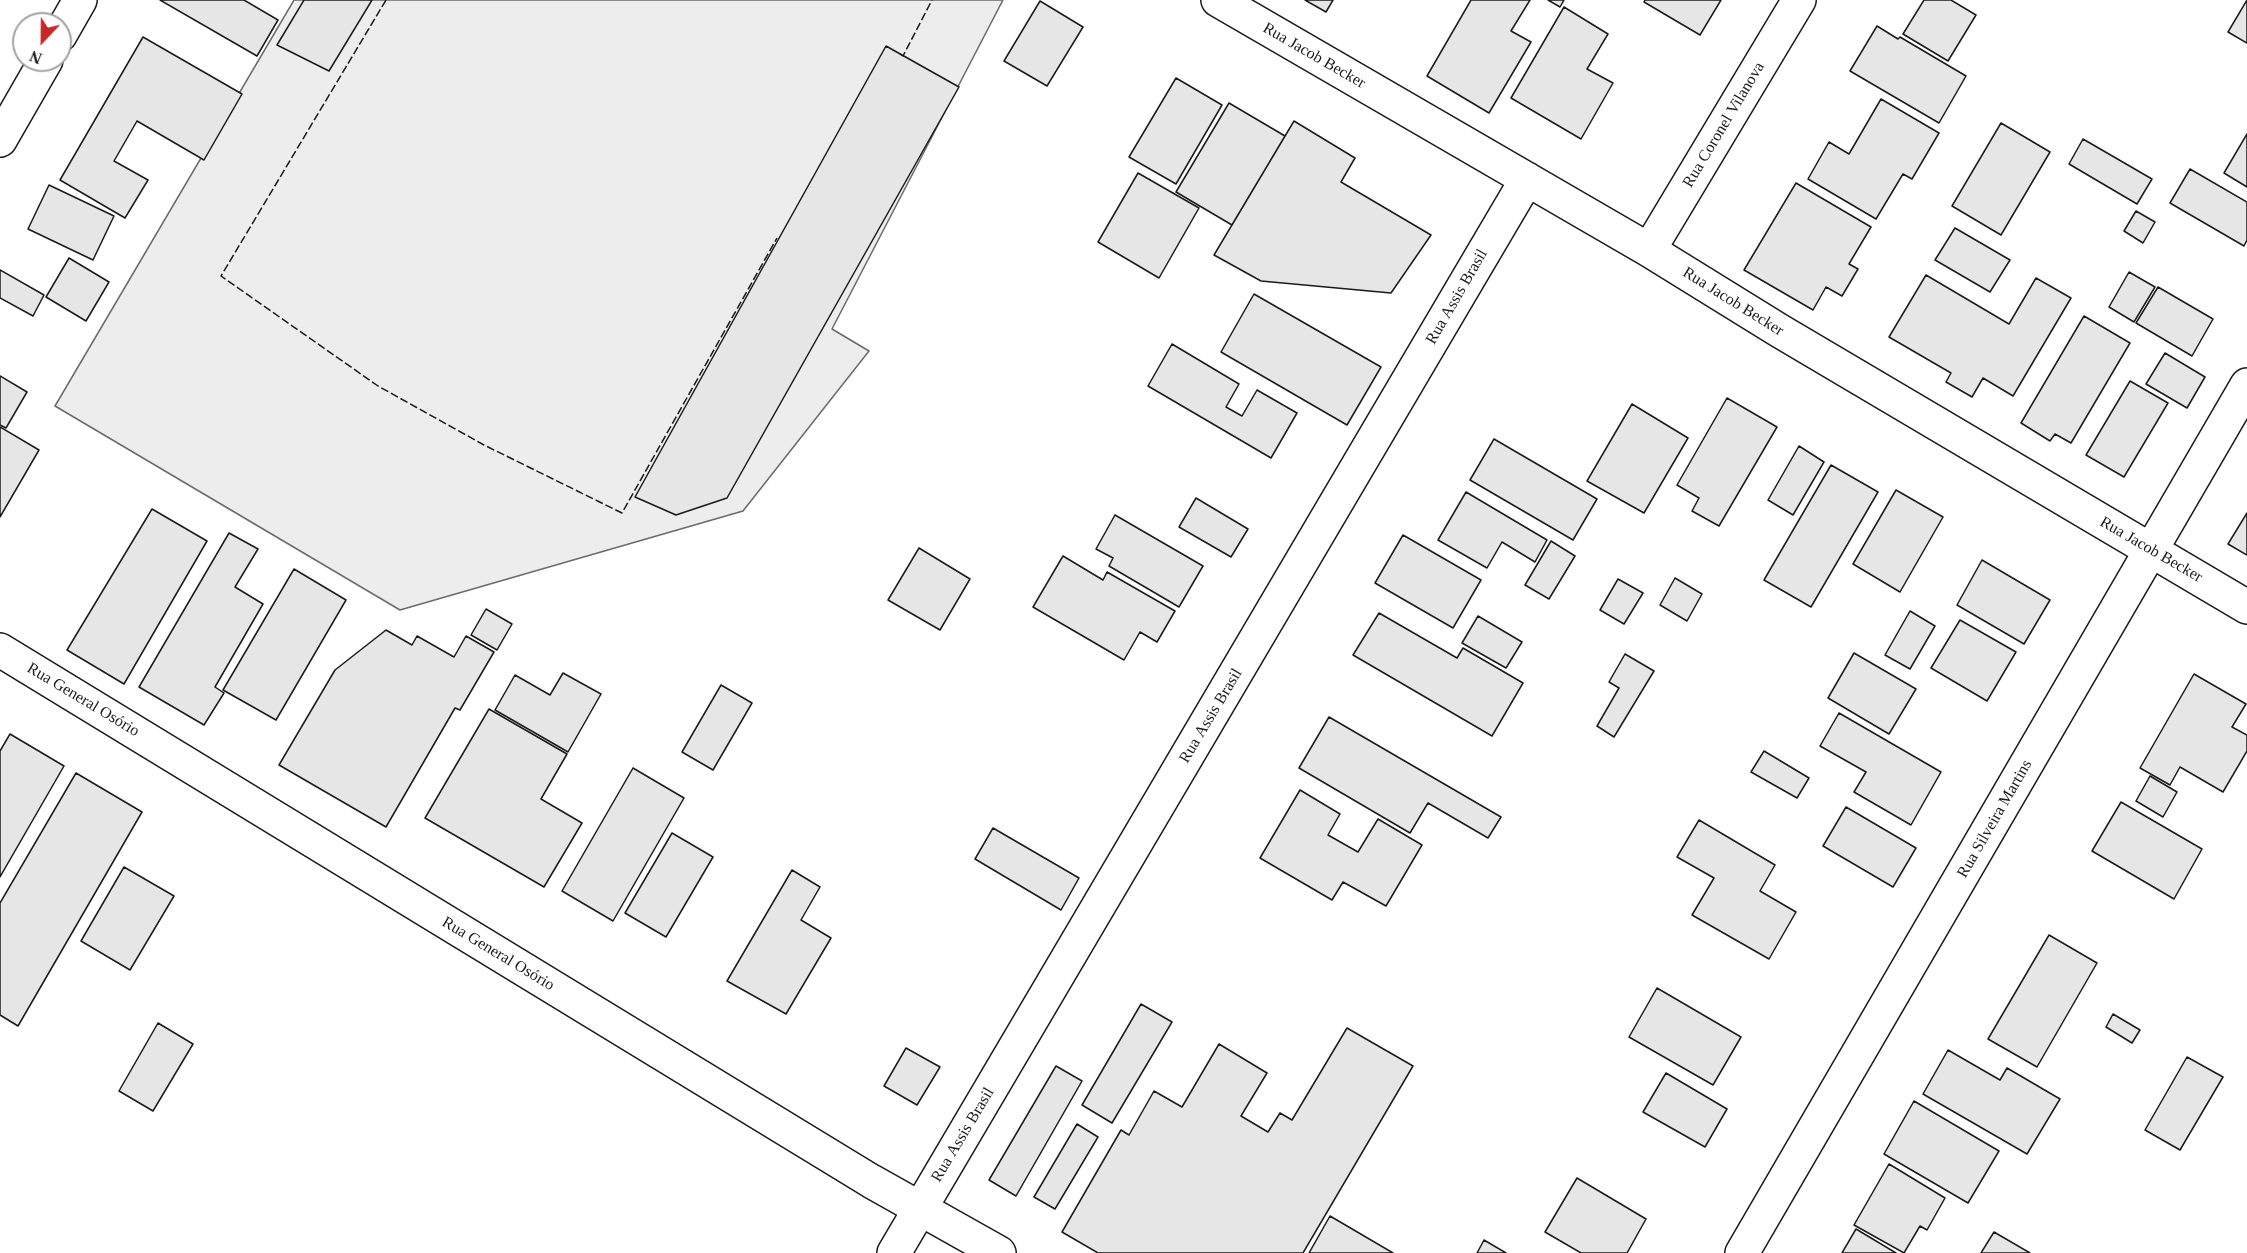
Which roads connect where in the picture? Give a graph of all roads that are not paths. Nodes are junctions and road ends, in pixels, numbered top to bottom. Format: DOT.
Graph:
graph roads {
  1 [pos="80,0"];
  2 [pos="1218,0"];
  3 [pos="1799,0"];
  4 [pos="72,14"];
  5 [pos="39,72"];
  6 [pos="0,140"];
  7 [pos="1527,179"];
  8 [pos="1649,250"];
  9 [pos="2247,385"];
  10 [pos="2152,551"];
  11 [pos="2247,607"];
  12 [pos="0,650"];
  13 [pos="920,1208"];
  14 [pos="894,1253"];
  15 [pos="999,1253"];
  16 [pos="1742,1253"];
  1 -- 4 [label="street"];
  2 -- 7 [label="street, Rua Jacob Becker"];
  3 -- 8 [label="street, Rua Coronel Vilanova"];
  5 -- 6 [label="street"];
  7 -- 8 [label="street, Rua Jacob Becker"];
  7 -- 13 [label="street, Rua Assis Brasil"];
  8 -- 10 [label="street, Rua Jacob Becker"];
  9 -- 10 [label="street, Rua Silveira Martins"];
  10 -- 11 [label="street, Rua Jacob Becker"];
  10 -- 16 [label="street, Rua Silveira Martins"];
  12 -- 13 [label="street, Rua General Osório"];
  13 -- 14 [label="street, Rua Assis Brasil"];
  13 -- 15 [label="street, Rua General Osório"];
}
